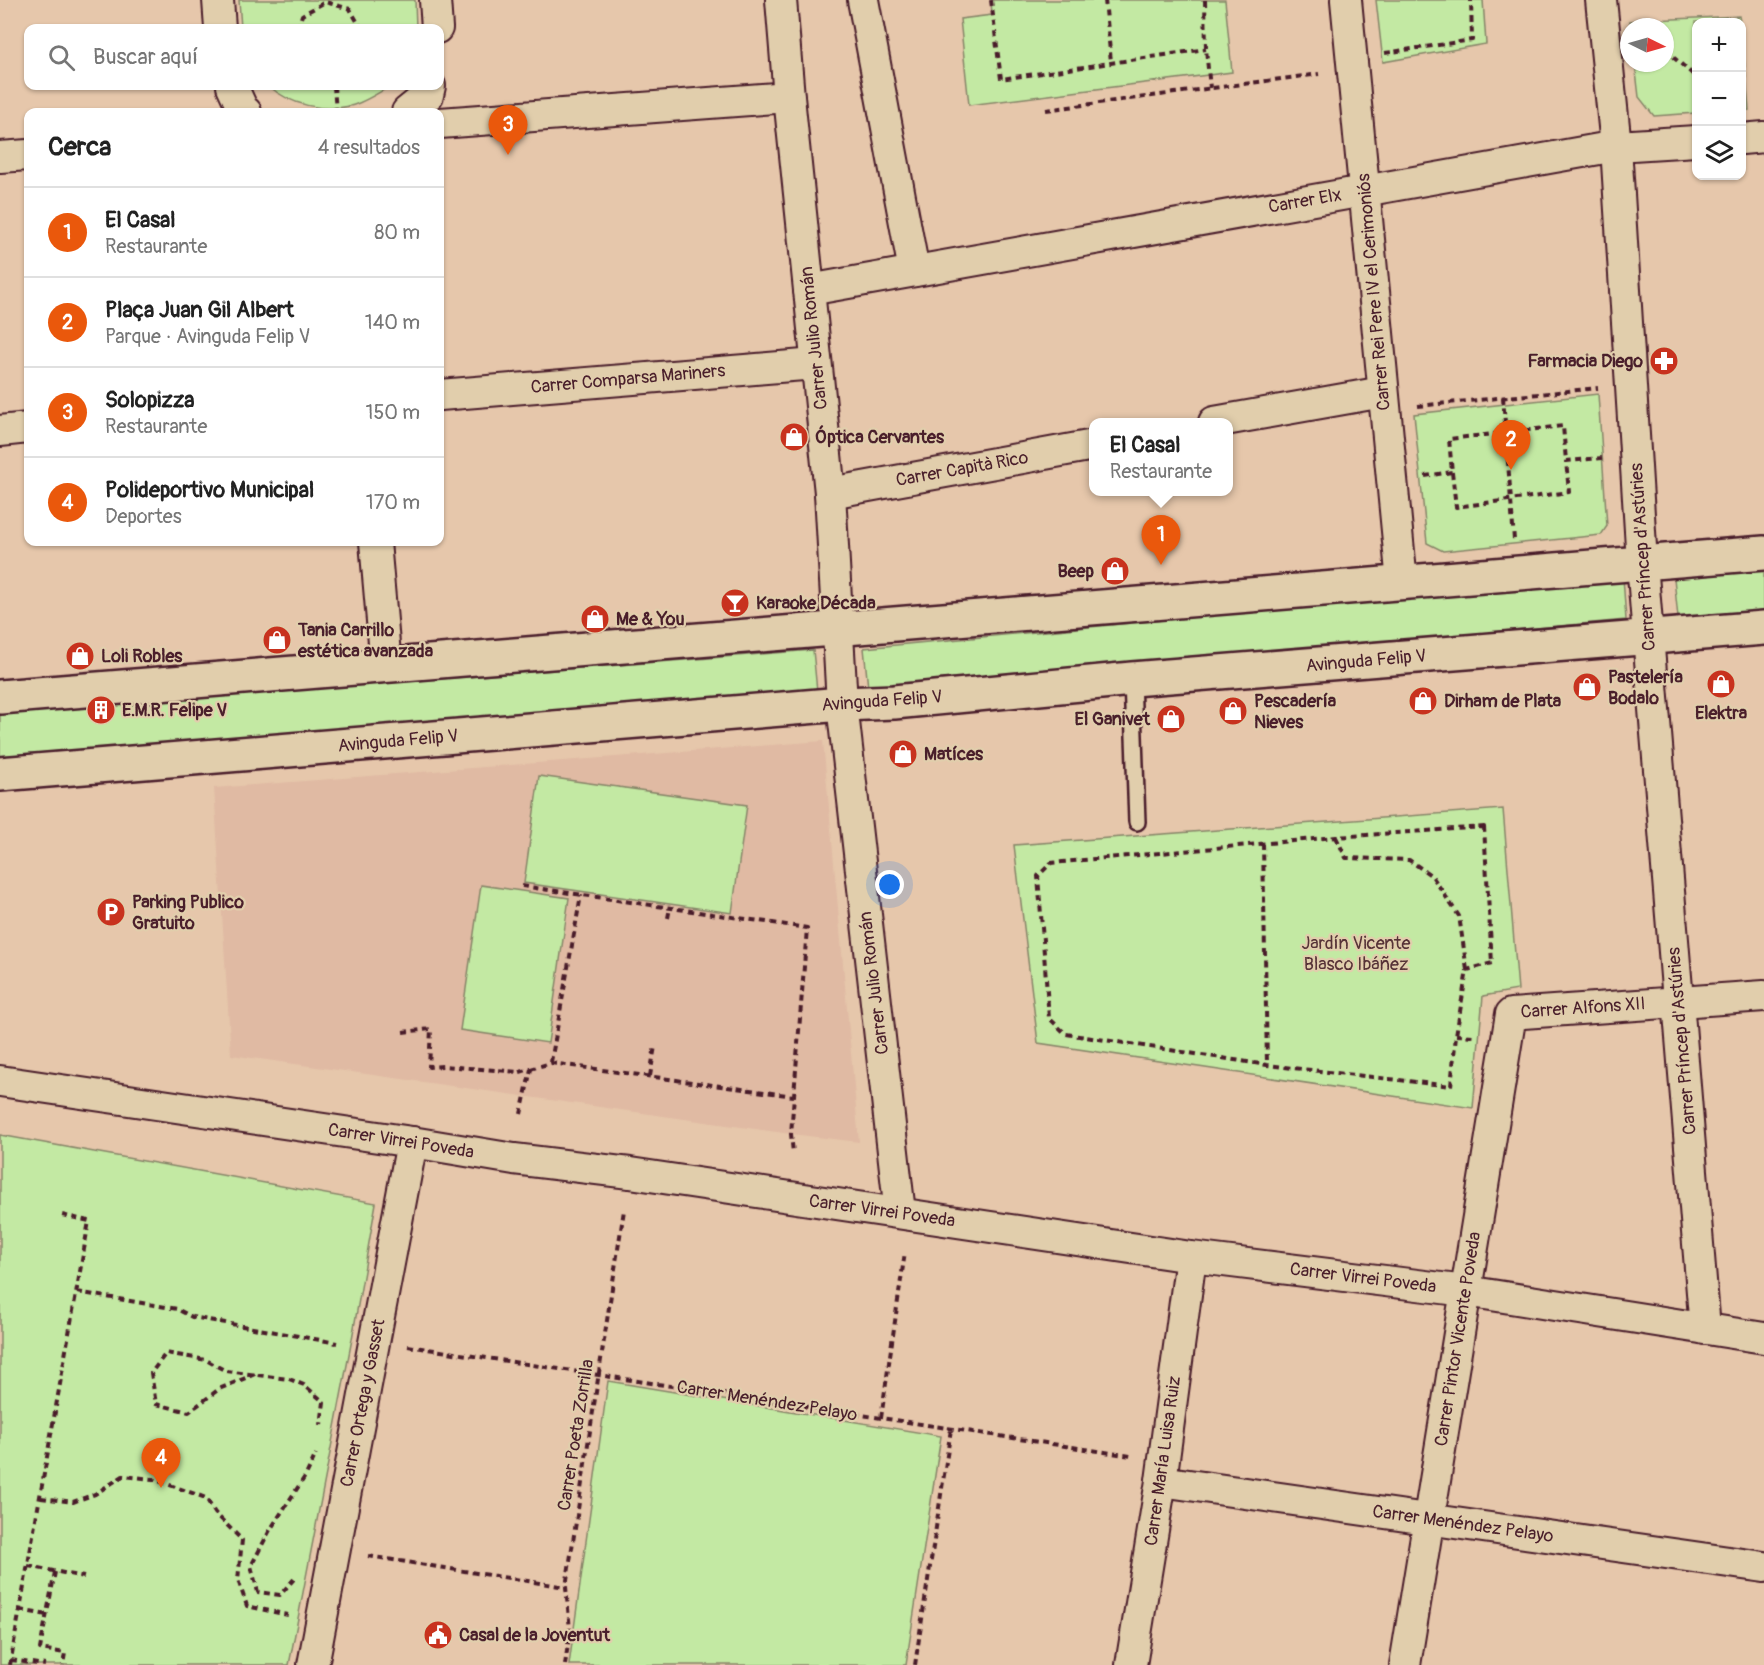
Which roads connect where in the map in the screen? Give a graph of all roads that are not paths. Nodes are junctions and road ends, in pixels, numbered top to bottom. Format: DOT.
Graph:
graph roads {
  1 [pos="218,0"];
  2 [pos="435,0"];
  3 [pos="781,0"];
  4 [pos="863,0"];
  5 [pos="1346,0"];
  6 [pos="1601,0"];
  7 [pos="220,24"];
  8 [pos="437,24"];
  9 [pos="234,90"];
  10 [pos="429,90"];
  11 [pos="789,97"];
  12 [pos="242,108"];
  13 [pos="412,108"];
  14 [pos="444,123"];
  15 [pos="1764,137"];
  16 [pos="1746,139"];
  17 [pos="1692,141"];
  18 [pos="1616,146"];
  19 [pos="24,155"];
  20 [pos="0,157"];
  21 [pos="1364,191"];
  22 [pos="914,271"];
  23 [pos="809,290"];
  24 [pos="816,363"];
  25 [pos="1383,392"];
  26 [pos="444,395"];
  27 [pos="1233,420"];
  28 [pos="24,428"];
  29 [pos="0,431"];
  30 [pos="1089,446"];
  31 [pos="830,493"];
  32 [pos="375,546"];
  33 [pos="1764,553"];
  34 [pos="1642,563"];
  35 [pos="1402,583"];
  36 [pos="1764,628"];
  37 [pos="838,629"];
  38 [pos="1648,638"];
  39 [pos="386,666"];
  40 [pos="1132,679"];
  41 [pos="0,697"];
  42 [pos="842,704"];
  43 [pos="0,774"];
  44 [pos="1137,822"];
  45 [pos="1764,996"];
  46 [pos="1679,1002"];
  47 [pos="1511,1014"];
  48 [pos="0,1081"];
  49 [pos="412,1142"];
  50 [pos="900,1213"];
  51 [pos="1191,1257"];
  52 [pos="1466,1291"];
  53 [pos="1705,1329"];
  54 [pos="1764,1338"];
  55 [pos="1161,1481"];
  56 [pos="1429,1519"];
  57 [pos="1764,1567"];
  58 [pos="314,1665"];
  59 [pos="1131,1665"];
  60 [pos="1405,1665"];
  1 -- 7 [label="street"];
  2 -- 8 [label="street"];
  3 -- 11 [label="street, Carrer Julio Román"];
  4 -- 22 [label="street"];
  5 -- 21 [label="street, Carrer Rei Pere IV el Cerimoniós"];
  6 -- 18 [label="street, Carrer Príncep d'Astúries"];
  9 -- 12 [label="street"];
  10 -- 13 [label="street"];
  11 -- 14 [label="street"];
  11 -- 23 [label="street, Carrer Julio Román"];
  15 -- 16 [label="street"];
  17 -- 18 [label="street, Carrer Elx"];
  18 -- 21 [label="street, Carrer Elx"];
  18 -- 34 [label="street, Carrer Príncep d'Astúries"];
  19 -- 20 [label="street"];
  21 -- 22 [label="street, Carrer Elx"];
  21 -- 25 [label="street, Carrer Rei Pere IV el Cerimoniós"];
  22 -- 23 [label="street, Carrer Elx"];
  23 -- 24 [label="street, Carrer Julio Román"];
  24 -- 26 [label="street, Carrer Comparsa Mariners"];
  24 -- 31 [label="street, Carrer Julio Román"];
  25 -- 27 [label="street"];
  25 -- 35 [label="street, Carrer Rei Pere IV el Cerimoniós"];
  28 -- 29 [label="street"];
  30 -- 31 [label="street, Carrer Capità Rico"];
  31 -- 37 [label="street, Carrer Julio Román"];
  32 -- 39 [label="street"];
  33 -- 34 [label="street"];
  34 -- 35 [label="street"];
  34 -- 38 [label="street, Carrer Príncep d'Astúries"];
  35 -- 37 [label="street"];
  36 -- 38 [label="street, Avinguda Felip V"];
  37 -- 39 [label="street"];
  37 -- 42 [label="street, Carrer Julio Román"];
  38 -- 40 [label="street, Avinguda Felip V"];
  38 -- 46 [label="street, Carrer Príncep d'Astúries"];
  39 -- 41 [label="street"];
  40 -- 42 [label="street, Avinguda Felip V"];
  40 -- 44 [label="lane"];
  42 -- 43 [label="street, Avinguda Felip V"];
  42 -- 50 [label="street, Carrer Julio Román"];
  45 -- 46 [label="street, Carrer Alfons XII"];
  46 -- 47 [label="street, Carrer Alfons XII"];
  46 -- 53 [label="street, Carrer Príncep d'Astúries"];
  47 -- 52 [label="street, Carrer Pintor Vicente Poveda"];
  48 -- 49 [label="street, Carrer Virrei Poveda"];
  49 -- 50 [label="street, Carrer Virrei Poveda"];
  49 -- 58 [label="street, Carrer Ortega y Gasset"];
  50 -- 51 [label="street, Carrer Virrei Poveda"];
  51 -- 52 [label="street, Carrer Virrei Poveda"];
  51 -- 55 [label="street, Carrer María Luisa Ruiz"];
  52 -- 53 [label="street, Carrer Virrei Poveda"];
  52 -- 56 [label="street, Carrer Pintor Vicente Poveda"];
  53 -- 54 [label="street, Carrer Virrei Poveda"];
  55 -- 56 [label="street, Carrer Menéndez Pelayo"];
  55 -- 59 [label="street, Carrer María Luisa Ruiz"];
  56 -- 57 [label="street, Carrer Menéndez Pelayo"];
  56 -- 60 [label="street, Carrer Pintor Vicente Poveda"];
}
